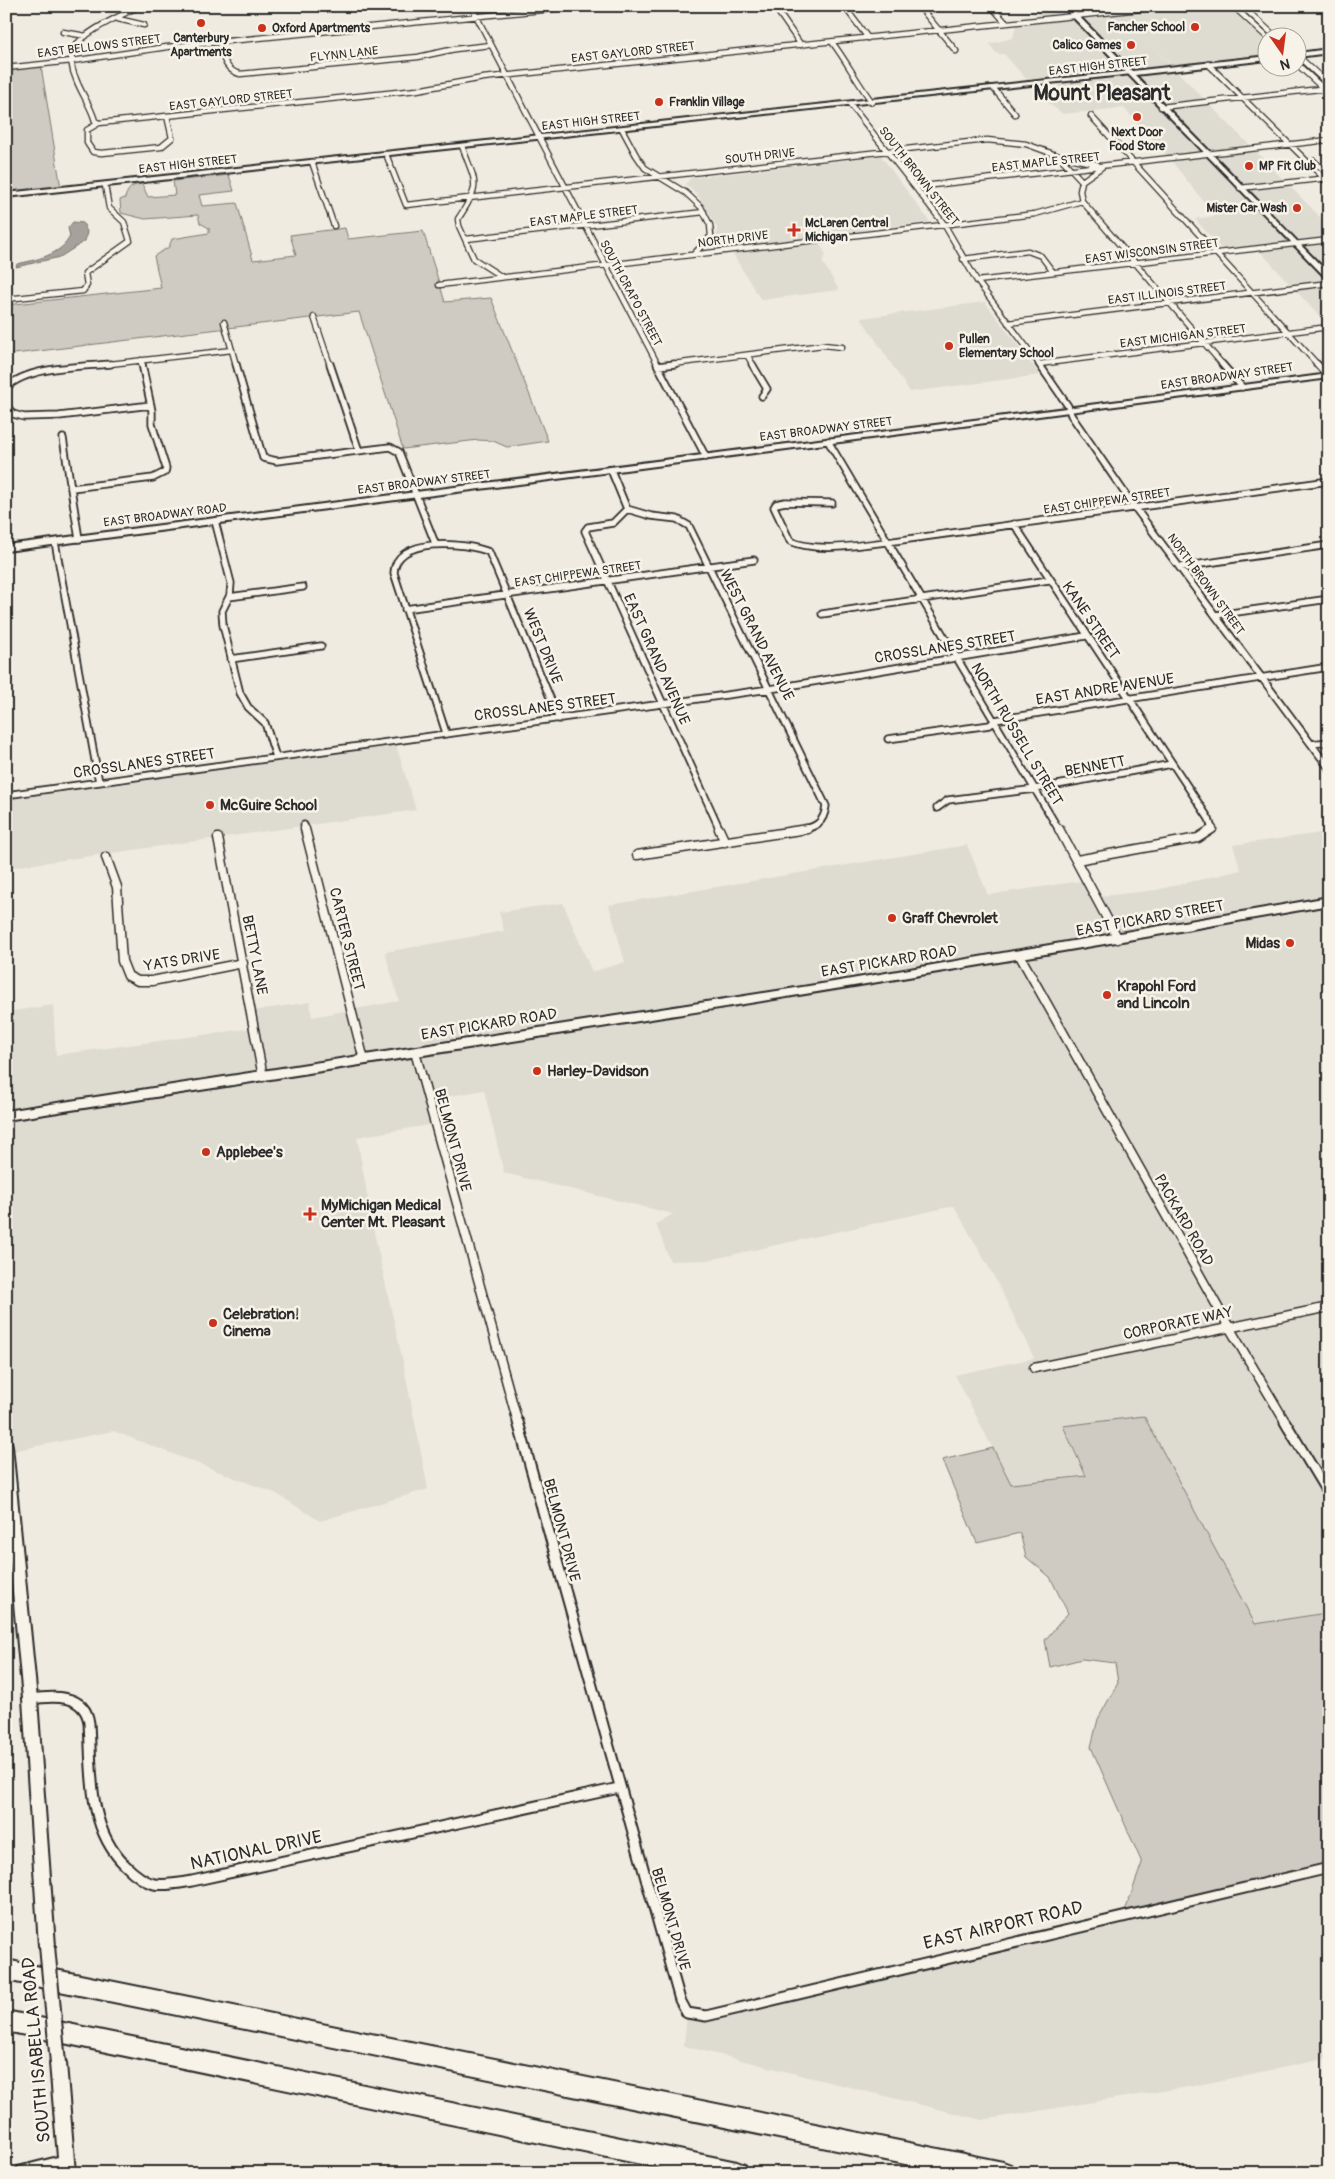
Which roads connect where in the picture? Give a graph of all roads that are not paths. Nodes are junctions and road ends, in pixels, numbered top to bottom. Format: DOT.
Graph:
graph roads {
  1 [pos="139,6"];
  2 [pos="471,6"];
  3 [pos="583,6"];
  4 [pos="774,6"];
  5 [pos="844,6"];
  6 [pos="919,6"];
  7 [pos="991,6"];
  8 [pos="1065,6"];
  9 [pos="1170,6"];
  10 [pos="1233,6"];
  11 [pos="1242,6"];
  12 [pos="1325,6"];
  13 [pos="1152,7"];
  14 [pos="1329,10"];
  15 [pos="1074,16"];
  16 [pos="477,17"];
  17 [pos="118,18"];
  18 [pos="1006,23"];
  19 [pos="144,25"];
  20 [pos="1266,28"];
  21 [pos="1258,29"];
  22 [pos="939,30"];
  23 [pos="64,32"];
  24 [pos="86,36"];
  25 [pos="868,38"];
  26 [pos="220,42"];
  27 [pos="832,42"];
  28 [pos="491,45"];
  29 [pos="801,45"];
  30 [pos="956,51"];
  31 [pos="1329,51"];
  32 [pos="1308,54"];
  33 [pos="1258,59"];
  34 [pos="72,61"];
  35 [pos="1211,64"];
  36 [pos="1308,67"];
  37 [pos="6,68"];
  38 [pos="1130,73"];
  39 [pos="1308,73"];
  40 [pos="506,76"];
  41 [pos="1327,87"];
  42 [pos="994,89"];
  43 [pos="1329,94"];
  44 [pos="1249,97"];
  45 [pos="1242,98"];
  46 [pos="872,102"];
  47 [pos="850,104"];
  48 [pos="1161,107"];
  49 [pos="1015,114"];
  50 [pos="167,116"];
  51 [pos="1091,116"];
  52 [pos="99,123"];
  53 [pos="622,129"];
  54 [pos="538,138"];
  55 [pos="1329,140"];
  56 [pos="1297,144"];
  57 [pos="1290,145"];
  58 [pos="462,146"];
  59 [pos="888,152"];
  60 [pos="386,154"];
  61 [pos="1207,154"];
  62 [pos="1059,156"];
  63 [pos="312,162"];
  64 [pos="1134,162"];
  65 [pos="1104,165"];
  66 [pos="1072,169"];
  67 [pos="660,177"];
  68 [pos="1328,179"];
  69 [pos="1082,182"];
  70 [pos="105,185"];
  71 [pos="915,186"];
  72 [pos="564,188"];
  73 [pos="1240,188"];
  74 [pos="6,195"];
  75 [pos="473,197"];
  76 [pos="1082,201"];
  77 [pos="704,212"];
  78 [pos="944,224"];
  79 [pos="334,226"];
  80 [pos="584,226"];
  81 [pos="466,239"];
  82 [pos="1329,240"];
  83 [pos="1294,244"];
  84 [pos="1216,253"];
  85 [pos="694,254"];
  86 [pos="963,259"];
  87 [pos="1135,263"];
  88 [pos="604,265"];
  89 [pos="1053,272"];
  90 [pos="502,277"];
  91 [pos="977,281"];
  92 [pos="1329,281"];
  93 [pos="439,285"];
  94 [pos="1251,292"];
  95 [pos="6,299"];
  96 [pos="1170,302"];
  97 [pos="314,317"];
  98 [pos="224,322"];
  99 [pos="1008,323"];
  100 [pos="1329,327"];
  101 [pos="1288,333"];
  102 [pos="1204,343"];
  103 [pos="842,347"];
  104 [pos="232,350"];
  105 [pos="747,355"];
  106 [pos="141,360"];
  107 [pos="1039,364"];
  108 [pos="658,366"];
  109 [pos="1328,376"];
  110 [pos="1242,387"];
  111 [pos="6,388"];
  112 [pos="762,396"];
  113 [pos="6,405"];
  114 [pos="151,405"];
  115 [pos="1069,410"];
  116 [pos="63,438"];
  117 [pos="828,442"];
  118 [pos="359,450"];
  119 [pos="706,458"];
  120 [pos="611,470"];
  121 [pos="1329,481"];
  122 [pos="72,488"];
  123 [pos="415,496"];
  124 [pos="832,503"];
  125 [pos="326,507"];
  126 [pos="1135,508"];
  127 [pos="627,509"];
  128 [pos="215,521"];
  129 [pos="1014,524"];
  130 [pos="79,539"];
  131 [pos="55,542"];
  132 [pos="887,542"];
  133 [pos="434,543"];
  134 [pos="1329,545"];
  135 [pos="6,548"];
  136 [pos="754,560"];
  137 [pos="708,567"];
  138 [pos="1180,567"];
  139 [pos="1049,580"];
  140 [pos="609,582"];
  141 [pos="303,587"];
  142 [pos="508,595"];
  143 [pos="229,597"];
  144 [pos="1329,599"];
  145 [pos="923,600"];
  146 [pos="405,609"];
  147 [pos="822,614"];
  148 [pos="1216,615"];
  149 [pos="1086,636"];
  150 [pos="321,646"];
  151 [pos="957,658"];
  152 [pos="232,659"];
  153 [pos="1329,667"];
  154 [pos="1260,678"];
  155 [pos="770,689"];
  156 [pos="1127,698"];
  157 [pos="663,704"];
  158 [pos="559,719"];
  159 [pos="996,720"];
  160 [pos="446,732"];
  161 [pos="888,739"];
  162 [pos="1329,742"];
  163 [pos="1311,744"];
  164 [pos="276,757"];
  165 [pos="1172,764"];
  166 [pos="1329,768"];
  167 [pos="99,782"];
  168 [pos="1035,789"];
  169 [pos="6,795"];
  170 [pos="936,808"];
  171 [pos="304,825"];
  172 [pos="218,838"];
  173 [pos="725,842"];
  174 [pos="637,855"];
  175 [pos="106,857"];
  176 [pos="1077,860"];
  177 [pos="1329,901"];
  178 [pos="1118,939"];
  179 [pos="1020,956"];
  180 [pos="243,963"];
  181 [pos="976,963"];
  182 [pos="415,1052"];
  183 [pos="364,1060"];
  184 [pos="262,1077"];
  185 [pos="6,1116"];
  186 [pos="1329,1306"];
  187 [pos="1229,1326"];
  188 [pos="1034,1368"];
  189 [pos="6,1446"];
  190 [pos="1329,1495"];
  191 [pos="30,1699"];
  192 [pos="619,1788"];
  193 [pos="1329,1868"];
  194 [pos="6,1970"];
  195 [pos="687,2014"];
  196 [pos="6,2021"];
  197 [pos="66,2168"];
  198 [pos="24,2173"];
  199 [pos="737,2173"];
  200 [pos="1003,2173"];
  1 -- 17 [label="street"];
  2 -- 16 [label="street, SOUTH CRAPO STREET"];
  3 -- 16 [label="street, EAST BELLOWS STREET"];
  4 -- 29 [label="street"];
  5 -- 25 [label="street"];
  6 -- 22 [label="street"];
  7 -- 18 [label="street"];
  8 -- 15 [label="main road"];
  9 -- 13 [label="street, EAST GAYLORD STREET"];
  10 -- 21 [label="street"];
  11 -- 20 [label="street"];
  12 -- 14 [label="street"];
  13 -- 15 [label="street, EAST GAYLORD STREET"];
  15 -- 18 [label="street, EAST GAYLORD STREET"];
  15 -- 38 [label="main road"];
  16 -- 26 [label="street, EAST BELLOWS STREET"];
  16 -- 28 [label="street, SOUTH CRAPO STREET"];
  17 -- 19 [label="street"];
  17 -- 24 [label="street"];
  18 -- 22 [label="street, EAST GAYLORD STREET"];
  22 -- 25 [label="street, EAST GAYLORD STREET"];
  22 -- 30 [label="street"];
  23 -- 24 [label="street"];
  24 -- 34 [label="street"];
  25 -- 27 [label="street, EAST GAYLORD STREET"];
  26 -- 28 [label="street, FLYNN LANE"];
  26 -- 34 [label="street, EAST BELLOWS STREET"];
  27 -- 29 [label="street, EAST GAYLORD STREET"];
  27 -- 46 [label="street"];
  28 -- 40 [label="street, SOUTH CRAPO STREET"];
  29 -- 40 [label="street, EAST GAYLORD STREET"];
  31 -- 32 [label="main road"];
  33 -- 35 [label="main road, EAST HIGH STREET"];
  34 -- 37 [label="street, EAST BELLOWS STREET"];
  34 -- 52 [label="street"];
  35 -- 38 [label="main road, EAST HIGH STREET"];
  35 -- 44 [label="street"];
  35 -- 45 [label="street"];
  36 -- 41 [label="street"];
  38 -- 42 [label="street, EAST HIGH STREET"];
  38 -- 48 [label="main road"];
  39 -- 41 [label="street"];
  40 -- 50 [label="street, EAST GAYLORD STREET"];
  40 -- 54 [label="street, SOUTH CRAPO STREET"];
  41 -- 43 [label="street"];
  41 -- 44 [label="street"];
  42 -- 46 [label="street, EAST HIGH STREET"];
  42 -- 49 [label="street"];
  44 -- 45 [label="street"];
  44 -- 56 [label="street"];
  45 -- 48 [label="street"];
  45 -- 57 [label="street"];
  46 -- 47 [label="street, EAST HIGH STREET"];
  47 -- 53 [label="street, EAST HIGH STREET"];
  47 -- 59 [label="street, SOUTH BROWN STREET"];
  48 -- 61 [label="main road"];
  50 -- 52 [label="street, EAST GAYLORD STREET"];
  50 -- 52 [label="street"];
  51 -- 64 [label="street"];
  53 -- 54 [label="street, EAST HIGH STREET"];
  53 -- 67 [label="street"];
  54 -- 58 [label="street, EAST HIGH STREET"];
  54 -- 72 [label="street, SOUTH CRAPO STREET"];
  55 -- 56 [label="street, EAST MAPLE STREET"];
  56 -- 57 [label="street, EAST MAPLE STREET"];
  56 -- 68 [label="street"];
  57 -- 61 [label="street, EAST MAPLE STREET"];
  57 -- 68 [label="street"];
  58 -- 60 [label="street, EAST HIGH STREET"];
  58 -- 75 [label="street"];
  59 -- 62 [label="street, SOUTH DRIVE"];
  59 -- 67 [label="street, SOUTH DRIVE"];
  59 -- 71 [label="street, SOUTH BROWN STREET"];
  60 -- 63 [label="street, EAST HIGH STREET"];
  60 -- 75 [label="street, SOUTH DRIVE"];
  61 -- 64 [label="street, EAST MAPLE STREET"];
  61 -- 73 [label="main road"];
  62 -- 65 [label="street"];
  62 -- 66 [label="street, SOUTH DRIVE"];
  63 -- 70 [label="street, EAST HIGH STREET"];
  63 -- 79 [label="street"];
  64 -- 65 [label="street, EAST MAPLE STREET"];
  64 -- 84 [label="street"];
  65 -- 66 [label="street, EAST MAPLE STREET"];
  65 -- 69 [label="street"];
  66 -- 69 [label="street"];
  66 -- 71 [label="street, EAST MAPLE STREET"];
  67 -- 72 [label="street, SOUTH DRIVE"];
  67 -- 77 [label="street"];
  68 -- 73 [label="street"];
  69 -- 76 [label="street"];
  70 -- 74 [label="street, EAST HIGH STREET"];
  70 -- 95 [label="street"];
  71 -- 78 [label="street, SOUTH BROWN STREET"];
  72 -- 75 [label="street, SOUTH DRIVE"];
  72 -- 80 [label="street, SOUTH CRAPO STREET"];
  73 -- 83 [label="main road"];
  75 -- 81 [label="street"];
  76 -- 78 [label="street, NORTH DRIVE"];
  76 -- 87 [label="street"];
  77 -- 80 [label="street, EAST MAPLE STREET"];
  77 -- 85 [label="street"];
  78 -- 85 [label="street, NORTH DRIVE"];
  78 -- 86 [label="street, SOUTH BROWN STREET"];
  80 -- 81 [label="street, EAST MAPLE STREET"];
  80 -- 88 [label="street, SOUTH CRAPO STREET"];
  81 -- 90 [label="street"];
  82 -- 83 [label="street, EAST WISCONSIN STREET"];
  83 -- 84 [label="street, EAST WISCONSIN STREET"];
  83 -- 92 [label="main road"];
  84 -- 87 [label="street, EAST WISCONSIN STREET"];
  84 -- 94 [label="street"];
  85 -- 88 [label="street, NORTH DRIVE"];
  86 -- 89 [label="street"];
  86 -- 91 [label="street, SOUTH BROWN STREET"];
  87 -- 89 [label="street, EAST WISCONSIN STREET"];
  87 -- 96 [label="street"];
  88 -- 90 [label="street, NORTH DRIVE"];
  88 -- 108 [label="street, SOUTH CRAPO STREET"];
  89 -- 91 [label="street, EAST WISCONSIN STREET"];
  90 -- 93 [label="street, NORTH DRIVE"];
  91 -- 99 [label="street, SOUTH BROWN STREET"];
  92 -- 94 [label="street, EAST ILLINOIS STREET"];
  94 -- 96 [label="street, EAST ILLINOIS STREET"];
  94 -- 101 [label="street"];
  96 -- 99 [label="street, EAST ILLINOIS STREET"];
  96 -- 102 [label="street"];
  97 -- 118 [label="street"];
  98 -- 104 [label="street"];
  99 -- 107 [label="street, SOUTH BROWN STREET"];
  100 -- 101 [label="street, EAST MICHIGAN STREET"];
  101 -- 102 [label="street, EAST MICHIGAN STREET"];
  101 -- 109 [label="street"];
  102 -- 107 [label="street, EAST MICHIGAN STREET"];
  102 -- 110 [label="street"];
  103 -- 105 [label="street"];
  104 -- 106 [label="street"];
  104 -- 118 [label="street"];
  105 -- 108 [label="street"];
  105 -- 112 [label="street"];
  106 -- 111 [label="street"];
  106 -- 114 [label="street"];
  107 -- 115 [label="street, SOUTH BROWN STREET"];
  108 -- 119 [label="street, SOUTH CRAPO STREET"];
  109 -- 110 [label="street, EAST BROADWAY STREET"];
  110 -- 115 [label="street, EAST BROADWAY STREET"];
  113 -- 114 [label="street"];
  114 -- 122 [label="street"];
  115 -- 117 [label="street, EAST BROADWAY STREET"];
  115 -- 126 [label="street, NORTH BROWN STREET"];
  116 -- 122 [label="street"];
  117 -- 119 [label="street, EAST BROADWAY STREET"];
  117 -- 132 [label="street, NORTH RUSSELL STREET"];
  118 -- 123 [label="street"];
  119 -- 120 [label="street, EAST BROADWAY STREET"];
  120 -- 123 [label="street, EAST BROADWAY STREET"];
  120 -- 127 [label="street"];
  121 -- 126 [label="street, EAST CHIPPEWA STREET"];
  122 -- 130 [label="street"];
  123 -- 125 [label="street, EAST BROADWAY STREET"];
  123 -- 133 [label="street"];
  124 -- 132 [label="street, EAST CHIPPEWA STREET"];
  125 -- 128 [label="street, EAST BROADWAY ROAD"];
  126 -- 129 [label="street, EAST CHIPPEWA STREET"];
  126 -- 138 [label="street, NORTH BROWN STREET"];
  127 -- 137 [label="street, WEST GRAND AVENUE"];
  127 -- 140 [label="street, EAST GRAND AVENUE"];
  128 -- 130 [label="street, EAST BROADWAY ROAD"];
  128 -- 143 [label="street"];
  129 -- 132 [label="street, EAST CHIPPEWA STREET"];
  129 -- 139 [label="street, KANE STREET"];
  130 -- 131 [label="street, EAST BROADWAY ROAD"];
  131 -- 135 [label="street, EAST BROADWAY ROAD"];
  131 -- 167 [label="street"];
  132 -- 145 [label="street, NORTH RUSSELL STREET"];
  133 -- 142 [label="street, WEST DRIVE"];
  133 -- 146 [label="street"];
  134 -- 138 [label="street"];
  136 -- 137 [label="street, EAST CHIPPEWA STREET"];
  137 -- 140 [label="street, EAST CHIPPEWA STREET"];
  137 -- 155 [label="street, WEST GRAND AVENUE"];
  138 -- 148 [label="street, NORTH BROWN STREET"];
  139 -- 145 [label="street"];
  139 -- 149 [label="street, KANE STREET"];
  140 -- 142 [label="street, EAST CHIPPEWA STREET"];
  140 -- 157 [label="street, EAST GRAND AVENUE"];
  141 -- 143 [label="street"];
  142 -- 146 [label="street, EAST CHIPPEWA STREET"];
  142 -- 158 [label="street, WEST DRIVE"];
  143 -- 152 [label="street"];
  144 -- 148 [label="street"];
  145 -- 147 [label="street"];
  145 -- 151 [label="street, NORTH RUSSELL STREET"];
  146 -- 160 [label="street"];
  148 -- 154 [label="street, NORTH BROWN STREET"];
  149 -- 151 [label="street, CROSSLANES STREET"];
  149 -- 156 [label="street, KANE STREET"];
  150 -- 152 [label="street"];
  151 -- 155 [label="street, CROSSLANES STREET"];
  151 -- 159 [label="street, NORTH RUSSELL STREET"];
  152 -- 164 [label="street"];
  153 -- 154 [label="street, EAST ANDRE AVENUE"];
  154 -- 156 [label="street, EAST ANDRE AVENUE"];
  154 -- 163 [label="street, NORTH BROWN STREET"];
  155 -- 157 [label="street, CROSSLANES STREET"];
  155 -- 173 [label="street, WEST GRAND AVENUE"];
  156 -- 159 [label="street, EAST ANDRE AVENUE"];
  156 -- 165 [label="street, KANE STREET"];
  157 -- 158 [label="street, CROSSLANES STREET"];
  157 -- 173 [label="street, EAST GRAND AVENUE"];
  158 -- 160 [label="street, CROSSLANES STREET"];
  159 -- 161 [label="street, EAST ANDRE AVENUE"];
  159 -- 168 [label="street, NORTH RUSSELL STREET"];
  160 -- 164 [label="street, CROSSLANES STREET"];
  162 -- 163 [label="street"];
  163 -- 166 [label="street, NORTH BROWN STREET"];
  164 -- 167 [label="street, CROSSLANES STREET"];
  165 -- 168 [label="street, BENNETT"];
  165 -- 176 [label="street, KANE STREET"];
  167 -- 169 [label="street, CROSSLANES STREET"];
  168 -- 170 [label="street, BENNETT"];
  168 -- 176 [label="street, NORTH RUSSELL STREET"];
  171 -- 183 [label="street, CARTER STREET"];
  172 -- 180 [label="street, BETTY LANE"];
  173 -- 174 [label="street"];
  175 -- 180 [label="street, YATS DRIVE"];
  176 -- 178 [label="street, NORTH RUSSELL STREET"];
  177 -- 178 [label="main road, EAST PICKARD STREET"];
  178 -- 179 [label="main road, EAST PICKARD STREET"];
  179 -- 181 [label="main road, EAST PICKARD STREET"];
  179 -- 187 [label="street, PACKARD ROAD"];
  180 -- 184 [label="street, BETTY LANE"];
  181 -- 182 [label="main road, EAST PICKARD ROAD"];
  182 -- 183 [label="main road, EAST PICKARD ROAD"];
  182 -- 192 [label="street, BELMONT DRIVE"];
  183 -- 184 [label="main road, EAST PICKARD ROAD"];
  184 -- 185 [label="main road, EAST PICKARD ROAD"];
  186 -- 187 [label="street, CORPORATE WAY"];
  187 -- 188 [label="street, CORPORATE WAY"];
  187 -- 190 [label="street, PACKARD ROAD"];
  189 -- 191 [label="street, SOUTH ISABELLA ROAD"];
  191 -- 192 [label="street, NATIONAL DRIVE"];
  191 -- 197 [label="street, SOUTH ISABELLA ROAD, bridge"];
  192 -- 195 [label="street, BELMONT DRIVE"];
  193 -- 195 [label="street, EAST AIRPORT ROAD"];
  194 -- 200 [label="highway"];
  196 -- 199 [label="highway"];
  197 -- 198 [label="street"];
}
